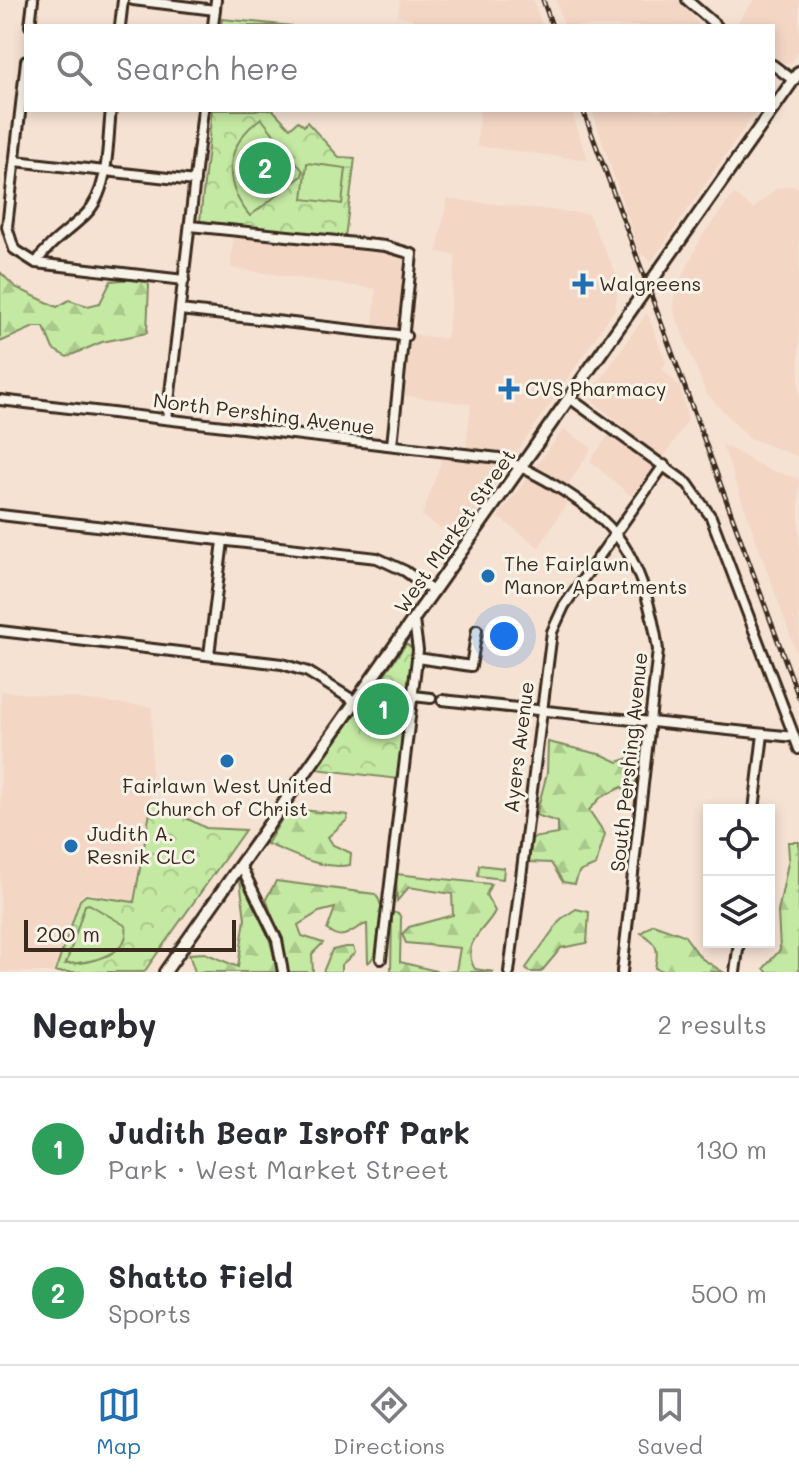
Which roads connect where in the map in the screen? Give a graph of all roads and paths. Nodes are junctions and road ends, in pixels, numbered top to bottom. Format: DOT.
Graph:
graph roads {
  1 [pos="33,0"];
  2 [pos="123,0"];
  3 [pos="133,0"];
  4 [pos="687,0"];
  5 [pos="215,5"];
  6 [pos="30,24"];
  7 [pos="120,24"];
  8 [pos="715,24"];
  9 [pos="775,66"];
  10 [pos="796,76"];
  11 [pos="24,79"];
  12 [pos="775,107"];
  13 [pos="111,112"];
  14 [pos="203,112"];
  15 [pos="772,112"];
  16 [pos="15,161"];
  17 [pos="103,171"];
  18 [pos="195,181"];
  19 [pos="5,194"];
  20 [pos="190,226"];
  21 [pos="36,263"];
  22 [pos="184,280"];
  23 [pos="180,310"];
  24 [pos="406,336"];
  25 [pos="571,399"];
  26 [pos="0,400"];
  27 [pos="167,419"];
  28 [pos="392,445"];
  29 [pos="664,465"];
  30 [pos="523,467"];
  31 [pos="0,515"];
  32 [pos="616,535"];
  33 [pos="223,541"];
  34 [pos="434,592"];
  35 [pos="414,621"];
  36 [pos="477,630"];
  37 [pos="0,631"];
  38 [pos="209,655"];
  39 [pos="417,658"];
  40 [pos="413,696"];
  41 [pos="431,698"];
  42 [pos="442,700"];
  43 [pos="356,702"];
  44 [pos="540,711"];
  45 [pos="652,723"];
  46 [pos="763,734"];
  47 [pos="794,737"];
  48 [pos="799,749"];
  49 [pos="755,804"];
  50 [pos="241,866"];
  51 [pos="738,948"];
  52 [pos="381,959"];
  53 [pos="165,972"];
  54 [pos="283,972"];
  55 [pos="509,972"];
  56 [pos="622,972"];
  57 [pos="735,972"];
  1 -- 6 [label="street"];
  2 -- 7 [label="street"];
  3 -- 5 [label="street"];
  4 -- 8 [label="street"];
  9 -- 10 [label="street"];
  10 -- 12 [label="main road, West Market Street"];
  11 -- 16 [label="street"];
  13 -- 17 [label="street"];
  14 -- 18 [label="street"];
  15 -- 25 [label="main road, West Market Street"];
  16 -- 17 [label="street"];
  16 -- 19 [label="street"];
  17 -- 18 [label="street"];
  17 -- 21 [label="street"];
  18 -- 20 [label="street"];
  19 -- 21 [label="street"];
  20 -- 22 [label="street"];
  20 -- 24 [label="street"];
  21 -- 22 [label="street"];
  22 -- 23 [label="street"];
  23 -- 24 [label="street"];
  23 -- 27 [label="street"];
  24 -- 28 [label="street"];
  25 -- 29 [label="street"];
  25 -- 30 [label="main road, West Market Street"];
  26 -- 27 [label="street, North Pershing Avenue"];
  27 -- 28 [label="street, North Pershing Avenue"];
  28 -- 30 [label="street, North Pershing Avenue"];
  29 -- 32 [label="street, Ayers Avenue"];
  29 -- 47 [label="street"];
  30 -- 32 [label="street, South Pershing Avenue"];
  30 -- 34 [label="main road, West Market Street"];
  31 -- 33 [label="street"];
  32 -- 44 [label="street, Ayers Avenue"];
  32 -- 45 [label="street, South Pershing Avenue"];
  33 -- 34 [label="street"];
  33 -- 38 [label="street"];
  34 -- 35 [label="main road, West Market Street"];
  35 -- 39 [label="street"];
  35 -- 43 [label="main road, West Market Street"];
  36 -- 39 [label="street"];
  37 -- 38 [label="street"];
  38 -- 43 [label="street"];
  39 -- 40 [label="street"];
  40 -- 41 [label="street"];
  40 -- 52 [label="street"];
  42 -- 44 [label="street"];
  43 -- 50 [label="main road, West Market Street"];
  44 -- 45 [label="street"];
  44 -- 55 [label="street, Ayers Avenue"];
  45 -- 46 [label="street"];
  45 -- 56 [label="street, South Pershing Avenue"];
  46 -- 47 [label="street"];
  46 -- 49 [label="street"];
  47 -- 48 [label="street"];
  50 -- 53 [label="main road, West Market Street"];
  50 -- 54 [label="street"];
  51 -- 57 [label="street"];
}
